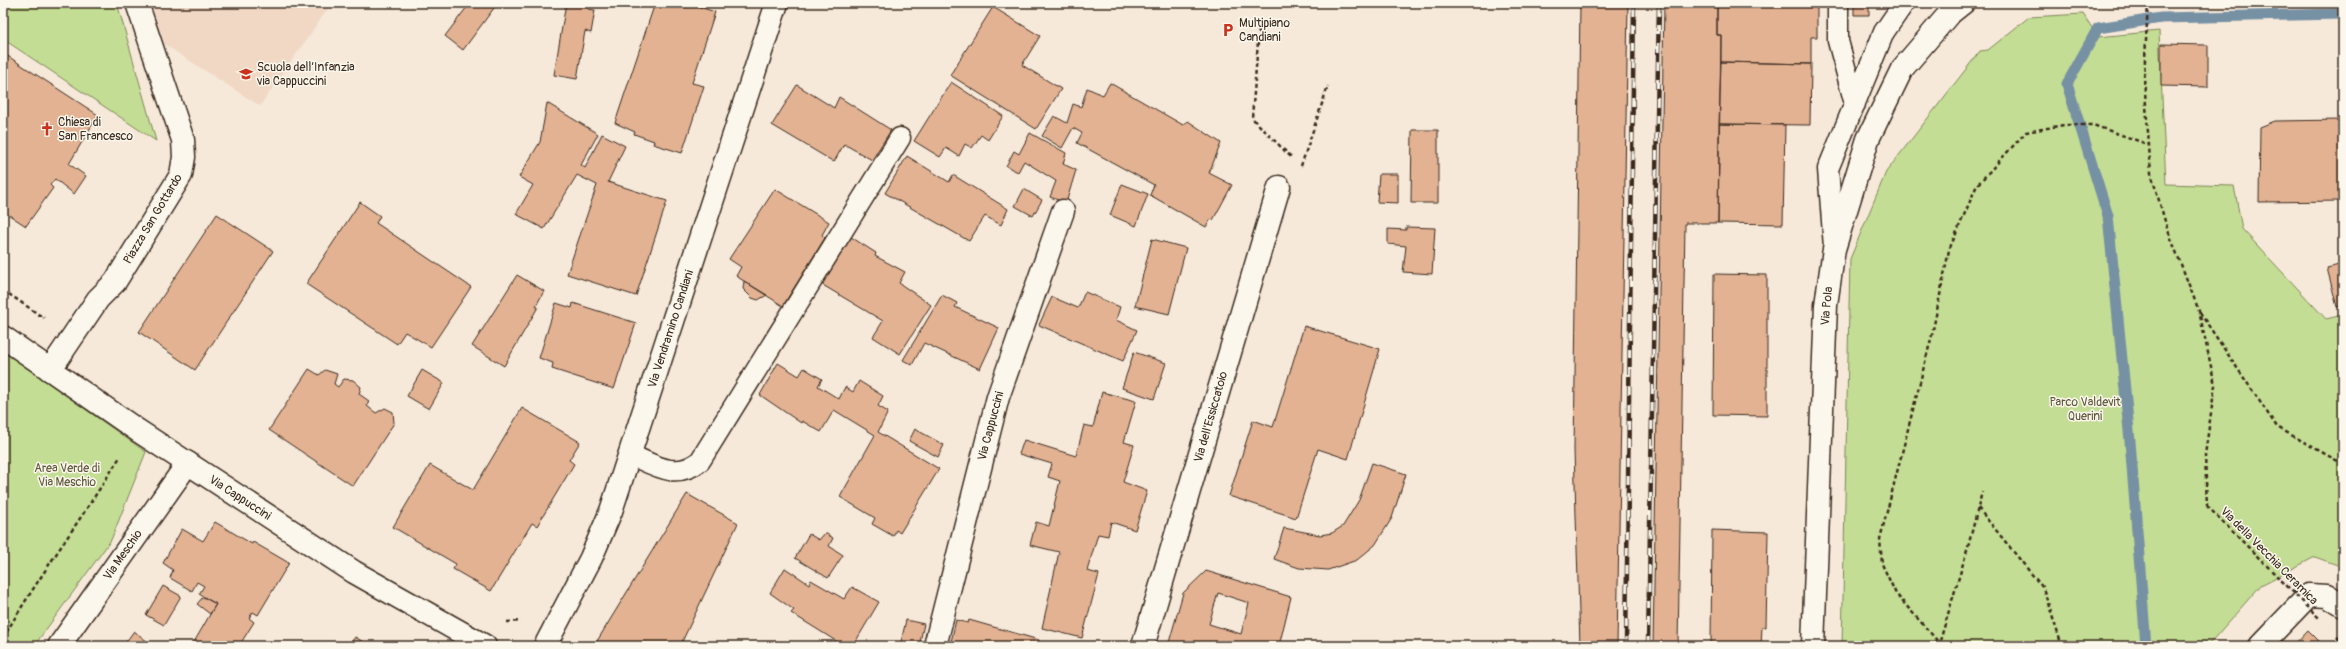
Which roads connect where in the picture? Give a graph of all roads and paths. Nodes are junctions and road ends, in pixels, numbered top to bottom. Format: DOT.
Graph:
graph roads {
  1 [pos="136,3"];
  2 [pos="777,3"];
  3 [pos="1838,3"];
  4 [pos="1888,3"];
  5 [pos="1904,3"];
  6 [pos="1963,3"];
  7 [pos="2148,3"];
  8 [pos="1259,29"];
  9 [pos="1884,32"];
  10 [pos="1328,86"];
  11 [pos="1854,104"];
  12 [pos="900,138"];
  13 [pos="2150,145"];
  14 [pos="1278,187"];
  15 [pos="1064,211"];
  16 [pos="1834,249"];
  17 [pos="3,290"];
  18 [pos="2198,311"];
  19 [pos="44,318"];
  20 [pos="3,337"];
  21 [pos="50,370"];
  22 [pos="123,452"];
  23 [pos="631,455"];
  24 [pos="188,464"];
  25 [pos="2343,464"];
  26 [pos="1982,492"];
  27 [pos="1978,508"];
  28 [pos="2343,606"];
  29 [pos="2319,618"];
  30 [pos="524,619"];
  31 [pos="503,621"];
  32 [pos="3,638"];
  33 [pos="1940,642"];
  34 [pos="59,646"];
  35 [pos="484,646"];
  36 [pos="545,646"];
  37 [pos="935,646"];
  38 [pos="1143,646"];
  39 [pos="1813,646"];
  40 [pos="1942,646"];
  41 [pos="2060,646"];
  42 [pos="2260,646"];
  1 -- 21 [label="street, Piazza San Gottardo"];
  2 -- 23 [label="street, Via Vendramino Candiani"];
  3 -- 11 [label="lane"];
  4 -- 9 [label="lane"];
  5 -- 9 [label="lane"];
  6 -- 16 [label="street, Via Pola"];
  7 -- 13 [label="path"];
  8 -- 10 [label="path"];
  9 -- 11 [label="lane"];
  11 -- 16 [label="lane"];
  12 -- 23 [label="lane"];
  13 -- 18 [label="path"];
  13 -- 33 [label="path"];
  14 -- 38 [label="street, Via dell'Essiccatoio"];
  15 -- 37 [label="street, Via Cappuccini"];
  16 -- 39 [label="street, Via Pola"];
  17 -- 19 [label="path"];
  18 -- 25 [label="path"];
  18 -- 29 [label="path, Via della Vecchia Ceramica, bridge"];
  20 -- 21 [label="street, Via Cappuccini"];
  21 -- 24 [label="street, Via Cappuccini"];
  22 -- 32 [label="path"];
  23 -- 36 [label="street, Via Vendramino Candiani"];
  24 -- 34 [label="street, Via Meschio"];
  24 -- 35 [label="street, Via Cappuccini"];
  26 -- 27 [label="path"];
  27 -- 33 [label="path"];
  27 -- 41 [label="path"];
  28 -- 42 [label="street"];
  30 -- 31 [label="path"];
  33 -- 40 [label="path"];
}
